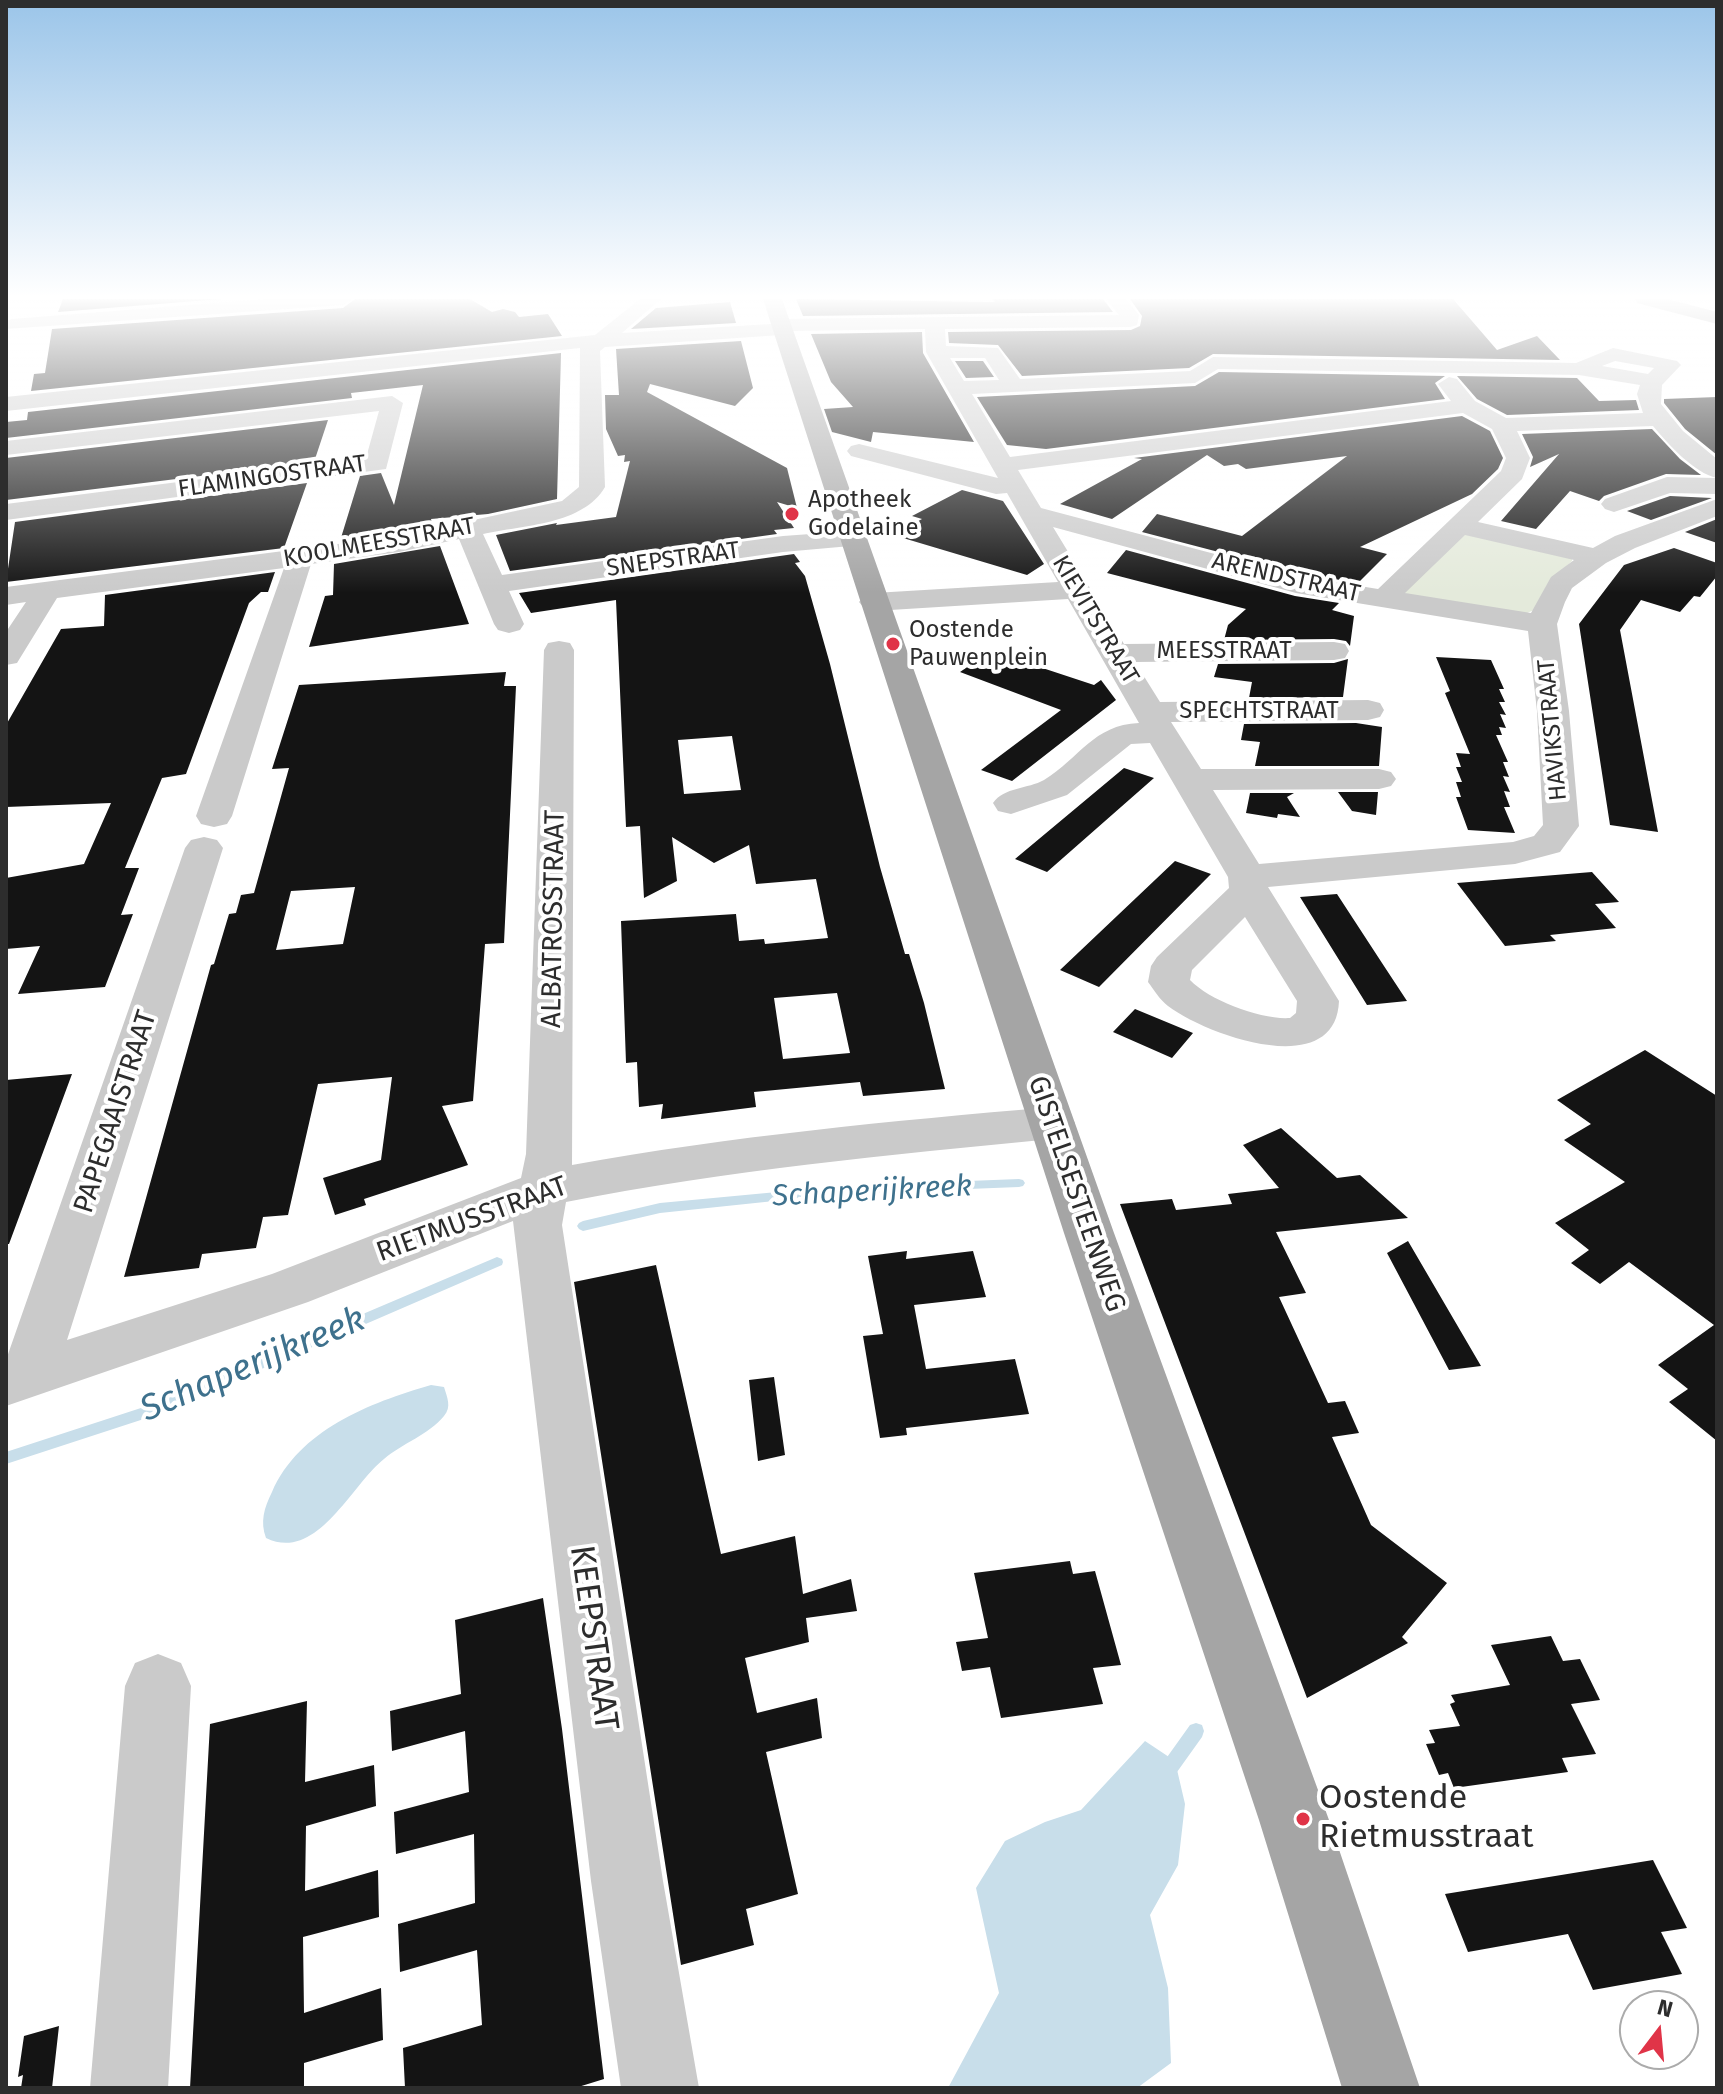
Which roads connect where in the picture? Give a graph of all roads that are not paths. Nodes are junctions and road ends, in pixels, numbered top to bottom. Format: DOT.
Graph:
graph roads {
  1 [pos="82,397"];
  2 [pos="591,397"];
  3 [pos="804,397"];
  4 [pos="962,397"];
  5 [pos="1460,397"];
  6 [pos="1649,397"];
  7 [pos="6,405"];
  8 [pos="1467,406"];
  9 [pos="1659,419"];
  10 [pos="1502,425"];
  11 [pos="6,448"];
  12 [pos="859,451"];
  13 [pos="1717,471"];
  14 [pos="1009,475"];
  15 [pos="1717,486"];
  16 [pos="1614,504"];
  17 [pos="1717,507"];
  18 [pos="6,512"];
  19 [pos="1034,514"];
  20 [pos="1458,525"];
  21 [pos="467,527"];
  22 [pos="852,539"];
  23 [pos="1596,557"];
  24 [pos="297,559"];
  25 [pos="494,585"];
  26 [pos="1075,590"];
  27 [pos="44,591"];
  28 [pos="6,596"];
  29 [pos="1389,600"];
  30 [pos="874,602"];
  31 [pos="509,624"];
  32 [pos="1542,624"];
  33 [pos="559,650"];
  34 [pos="1334,651"];
  35 [pos="1114,653"];
  36 [pos="6,656"];
  37 [pos="1368,710"];
  38 [pos="1156,722"];
  39 [pos="1379,779"];
  40 [pos="1189,780"];
  41 [pos="1011,803"];
  42 [pos="1248,884"];
  43 [pos="1052,1123"];
  44 [pos="546,1188"];
  45 [pos="17,1379"];
  46 [pos="158,1686"];
  47 [pos="129,2088"];
  48 [pos="660,2088"];
  49 [pos="1381,2088"];
  1 -- 7 [label="street"];
  2 -- 21 [label="street, KOOLMEESSTRAAT"];
  3 -- 22 [label="main road, GISTELSESTEENWEG"];
  4 -- 14 [label="street, KIEVITSTRAAT"];
  5 -- 8 [label="street"];
  6 -- 9 [label="street"];
  8 -- 10 [label="street"];
  8 -- 14 [label="street"];
  9 -- 10 [label="street"];
  9 -- 13 [label="street"];
  10 -- 20 [label="street"];
  11 -- 18 [label="street, FLAMINGOSTRAAT"];
  12 -- 14 [label="street"];
  14 -- 19 [label="street, KIEVITSTRAAT"];
  15 -- 16 [label="street"];
  17 -- 23 [label="street, HAVIKSTRAAT"];
  19 -- 26 [label="street, KIEVITSTRAAT"];
  19 -- 29 [label="street, ARENDSTRAAT"];
  20 -- 23 [label="street"];
  20 -- 29 [label="street"];
  21 -- 24 [label="street, KOOLMEESSTRAAT"];
  21 -- 25 [label="street"];
  22 -- 25 [label="street, SNEPSTRAAT"];
  22 -- 30 [label="main road, GISTELSESTEENWEG"];
  23 -- 32 [label="street, HAVIKSTRAAT"];
  24 -- 27 [label="street, KOOLMEESSTRAAT"];
  24 -- 45 [label="street, PAPEGAAISTRAAT"];
  25 -- 31 [label="street"];
  26 -- 30 [label="street"];
  26 -- 35 [label="street, KIEVITSTRAAT"];
  27 -- 28 [label="street, KOOLMEESSTRAAT"];
  27 -- 36 [label="street"];
  29 -- 32 [label="street, ARENDSTRAAT"];
  30 -- 43 [label="main road, GISTELSESTEENWEG"];
  32 -- 42 [label="street, HAVIKSTRAAT"];
  33 -- 44 [label="street, ALBATROSSTRAAT"];
  34 -- 35 [label="street, MEESSTRAAT"];
  35 -- 38 [label="street, KIEVITSTRAAT"];
  37 -- 38 [label="street, SPECHTSTRAAT"];
  38 -- 40 [label="street, KIEVITSTRAAT"];
  38 -- 41 [label="street, SPECHTSTRAAT"];
  39 -- 40 [label="street"];
  40 -- 42 [label="street, KIEVITSTRAAT"];
  43 -- 44 [label="street, RIETMUSSTRAAT"];
  43 -- 49 [label="main road, GISTELSESTEENWEG"];
  44 -- 45 [label="street, RIETMUSSTRAAT"];
  44 -- 48 [label="street, KEEPSTRAAT"];
  46 -- 47 [label="street"];
}
